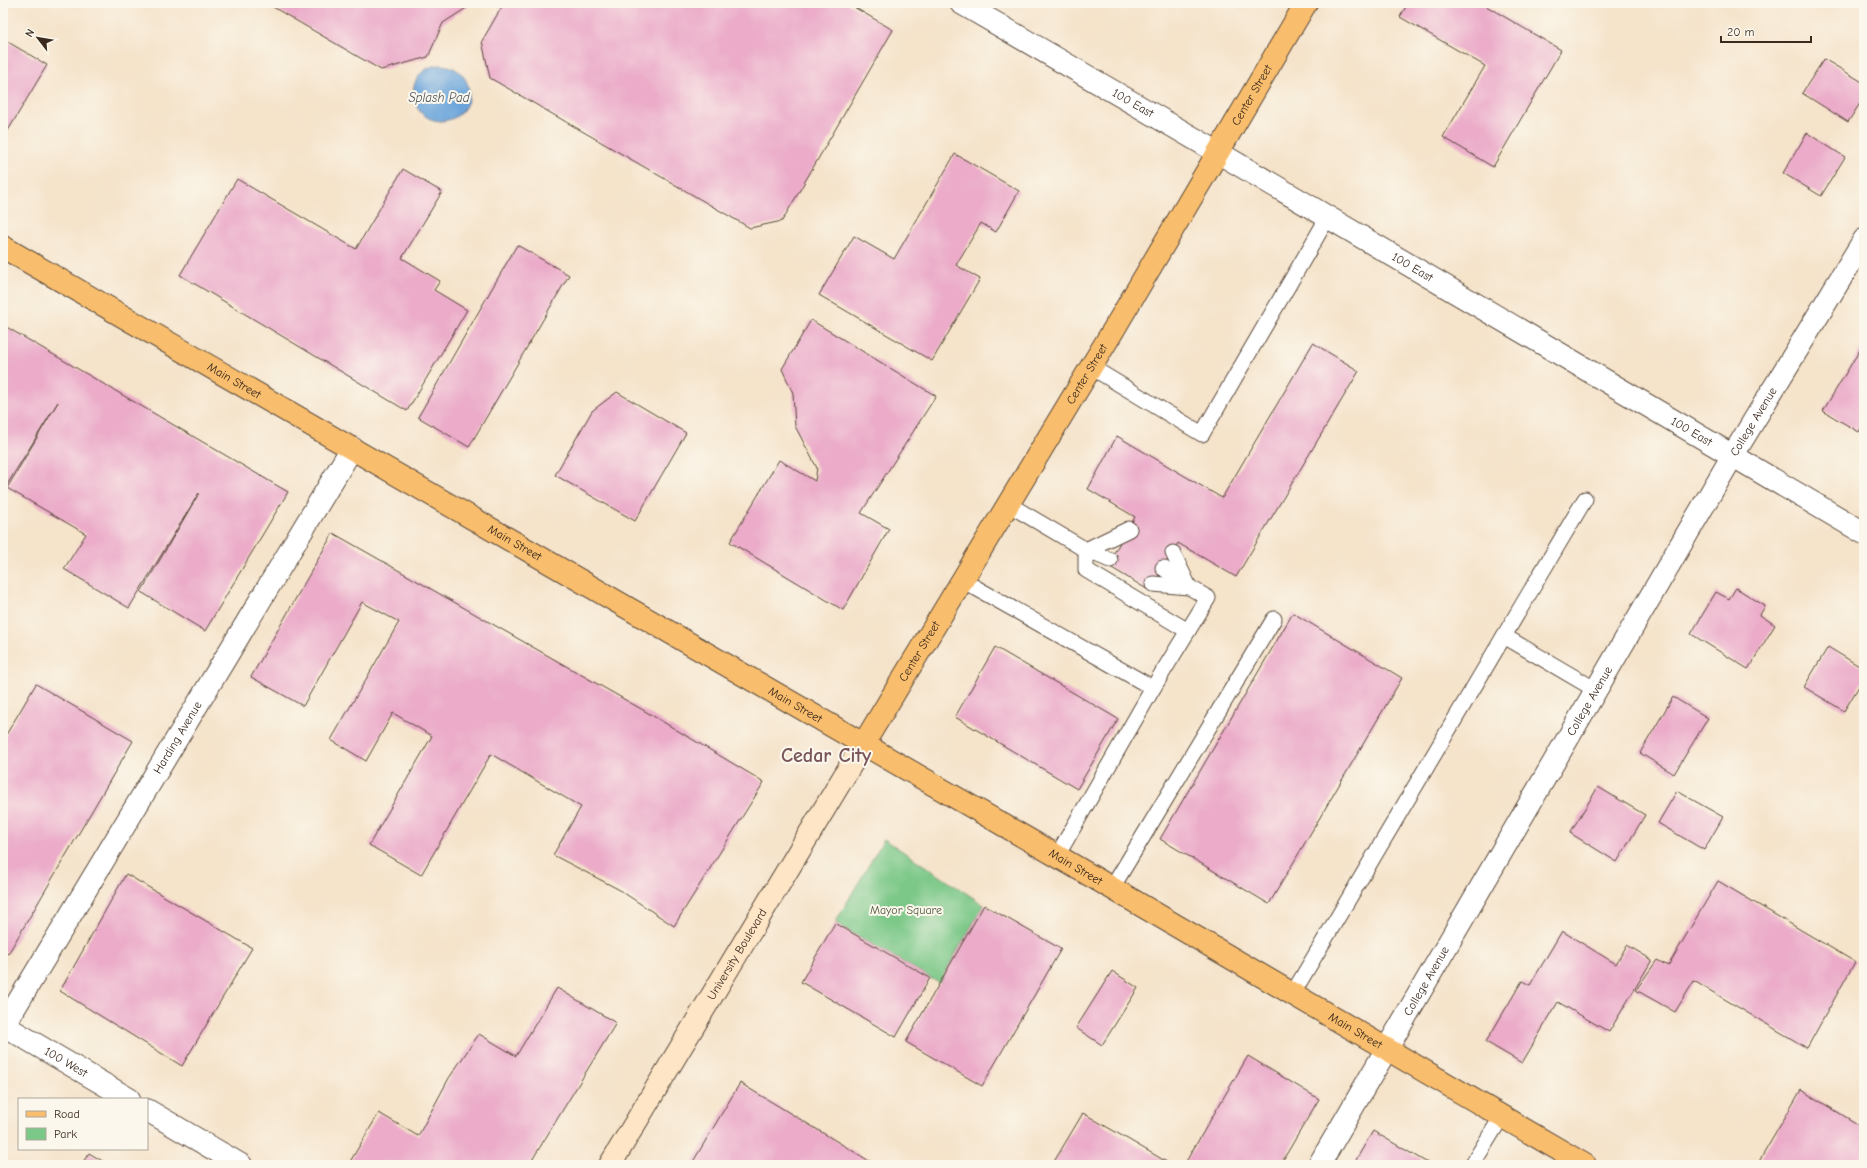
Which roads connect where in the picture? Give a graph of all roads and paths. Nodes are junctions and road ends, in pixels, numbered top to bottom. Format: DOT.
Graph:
graph roads {
  1 [pos="961,3"];
  2 [pos="1306,3"];
  3 [pos="1218,153"];
  4 [pos="1328,217"];
  5 [pos="1864,240"];
  6 [pos="3,247"];
  7 [pos="1091,367"];
  8 [pos="352,448"];
  9 [pos="1733,455"];
  10 [pos="1585,499"];
  11 [pos="1008,504"];
  12 [pos="1129,529"];
  13 [pos="1864,533"];
  14 [pos="1119,545"];
  15 [pos="1086,550"];
  16 [pos="1173,552"];
  17 [pos="1110,560"];
  18 [pos="1163,568"];
  19 [pos="962,580"];
  20 [pos="1154,584"];
  21 [pos="1189,587"];
  22 [pos="1274,619"];
  23 [pos="1188,631"];
  24 [pos="1504,636"];
  25 [pos="1153,688"];
  26 [pos="1596,690"];
  27 [pos="864,743"];
  28 [pos="1058,856"];
  29 [pos="1112,888"];
  30 [pos="1293,993"];
  31 [pos="3,1026"];
  32 [pos="1387,1048"];
  33 [pos="127,1098"];
  34 [pos="148,1111"];
  35 [pos="1502,1116"];
  36 [pos="241,1165"];
  37 [pos="610,1165"];
  38 [pos="1319,1165"];
  39 [pos="1472,1165"];
  40 [pos="1585,1165"];
  1 -- 3 [label="street, 100 East"];
  2 -- 3 [label="main road, Center Street"];
  3 -- 4 [label="street, 100 East"];
  3 -- 7 [label="main road, Center Street"];
  4 -- 7 [label="lane"];
  4 -- 9 [label="street, 100 East"];
  5 -- 9 [label="street, College Avenue"];
  6 -- 8 [label="main road, Main Street"];
  7 -- 11 [label="main road, Center Street"];
  8 -- 27 [label="main road, Main Street"];
  8 -- 31 [label="street, Harding Avenue"];
  9 -- 13 [label="street, 100 East"];
  9 -- 26 [label="street, College Avenue"];
  10 -- 24 [label="lane"];
  11 -- 15 [label="lane"];
  11 -- 19 [label="main road, Center Street"];
  12 -- 15 [label="lane"];
  14 -- 15 [label="lane"];
  15 -- 17 [label="lane"];
  15 -- 23 [label="lane"];
  16 -- 21 [label="lane"];
  18 -- 21 [label="lane"];
  19 -- 25 [label="lane"];
  19 -- 27 [label="main road, Center Street"];
  20 -- 21 [label="lane"];
  21 -- 23 [label="lane"];
  22 -- 29 [label="lane"];
  23 -- 25 [label="lane"];
  24 -- 26 [label="lane"];
  24 -- 30 [label="lane"];
  25 -- 28 [label="lane"];
  26 -- 32 [label="street, College Avenue"];
  27 -- 28 [label="main road, Main Street"];
  27 -- 37 [label="main road, University Boulevard"];
  28 -- 29 [label="main road, Main Street"];
  29 -- 30 [label="main road, Main Street"];
  30 -- 32 [label="main road, Main Street"];
  31 -- 33 [label="street, 100 West"];
  32 -- 35 [label="main road, Main Street"];
  32 -- 38 [label="street, College Avenue"];
  34 -- 36 [label="street"];
  35 -- 39 [label="lane"];
  35 -- 40 [label="main road, Main Street"];
}
